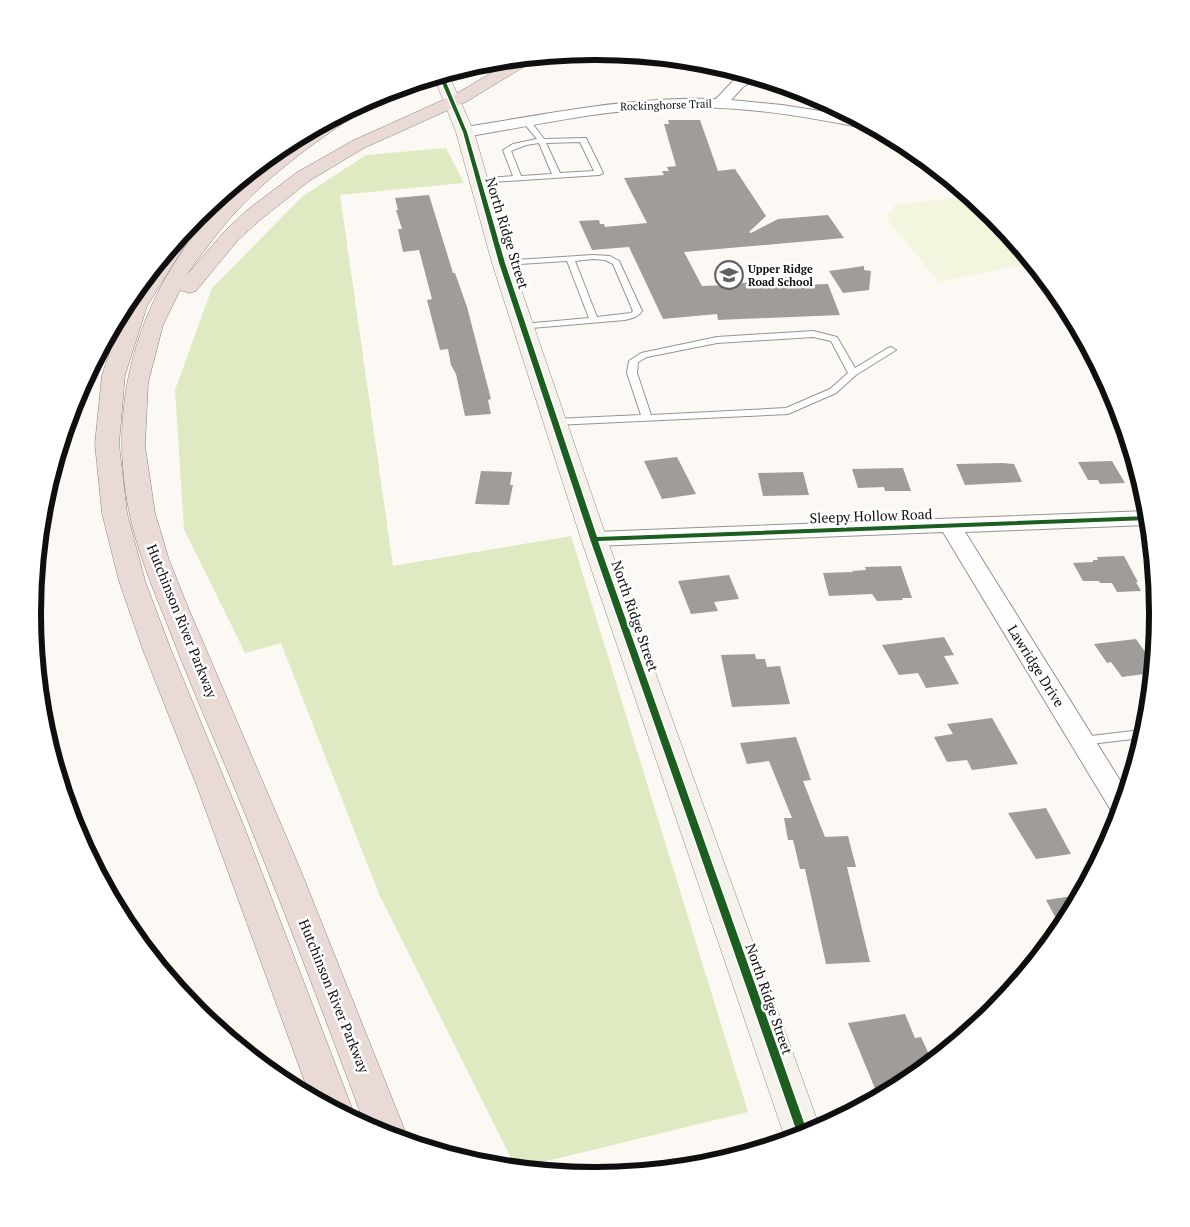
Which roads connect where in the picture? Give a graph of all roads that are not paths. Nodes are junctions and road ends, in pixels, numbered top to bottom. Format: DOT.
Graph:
graph roads {
  1 [pos="502,68"];
  2 [pos="744,81"];
  3 [pos="446,87"];
  4 [pos="720,103"];
  5 [pos="846,120"];
  6 [pos="526,121"];
  7 [pos="465,132"];
  8 [pos="542,141"];
  9 [pos="288,152"];
  10 [pos="558,176"];
  11 [pos="518,179"];
  12 [pos="479,181"];
  13 [pos="570,258"];
  14 [pos="502,262"];
  15 [pos="150,285"];
  16 [pos="594,320"];
  17 [pos="523,327"];
  18 [pos="891,350"];
  19 [pos="106,353"];
  20 [pos="853,373"];
  21 [pos="647,418"];
  22 [pos="556,422"];
  23 [pos="120,436"];
  24 [pos="1140,518"];
  25 [pos="950,526"];
  26 [pos="594,539"];
  27 [pos="1135,735"];
  28 [pos="1082,741"];
  29 [pos="1117,795"];
  30 [pos="330,1099"];
  31 [pos="384,1125"];
  32 [pos="800,1128"];
  1 -- 3 [label="highway"];
  2 -- 4 [label="street"];
  3 -- 7 [label="street, North Ridge Street"];
  3 -- 23 [label="highway"];
  4 -- 5 [label="street, Rockinghorse Trail"];
  4 -- 6 [label="street, Rockinghorse Trail"];
  6 -- 7 [label="street, Rockinghorse Trail"];
  6 -- 8 [label="lane"];
  7 -- 12 [label="street, North Ridge Street"];
  8 -- 10 [label="lane"];
  8 -- 10 [label="lane"];
  8 -- 11 [label="lane"];
  9 -- 23 [label="highway, Hutchinson River Parkway"];
  10 -- 11 [label="lane"];
  11 -- 12 [label="lane"];
  12 -- 14 [label="street, North Ridge Street"];
  13 -- 14 [label="lane"];
  13 -- 16 [label="lane"];
  13 -- 16 [label="lane"];
  14 -- 17 [label="street, North Ridge Street"];
  15 -- 23 [label="highway, Hutchinson River Parkway"];
  16 -- 17 [label="lane"];
  17 -- 22 [label="street, North Ridge Street"];
  18 -- 20 [label="lane"];
  19 -- 23 [label="highway"];
  20 -- 21 [label="lane"];
  20 -- 21 [label="lane"];
  21 -- 22 [label="lane"];
  22 -- 26 [label="street, North Ridge Street"];
  23 -- 30 [label="highway, Hutchinson River Parkway"];
  23 -- 31 [label="highway, Hutchinson River Parkway"];
  24 -- 25 [label="street, Sleepy Hollow Road"];
  25 -- 26 [label="street, Sleepy Hollow Road"];
  25 -- 28 [label="street, Lawridge Drive"];
  26 -- 32 [label="street, North Ridge Street"];
  27 -- 28 [label="lane"];
  28 -- 29 [label="street, Lawridge Drive"];
}
